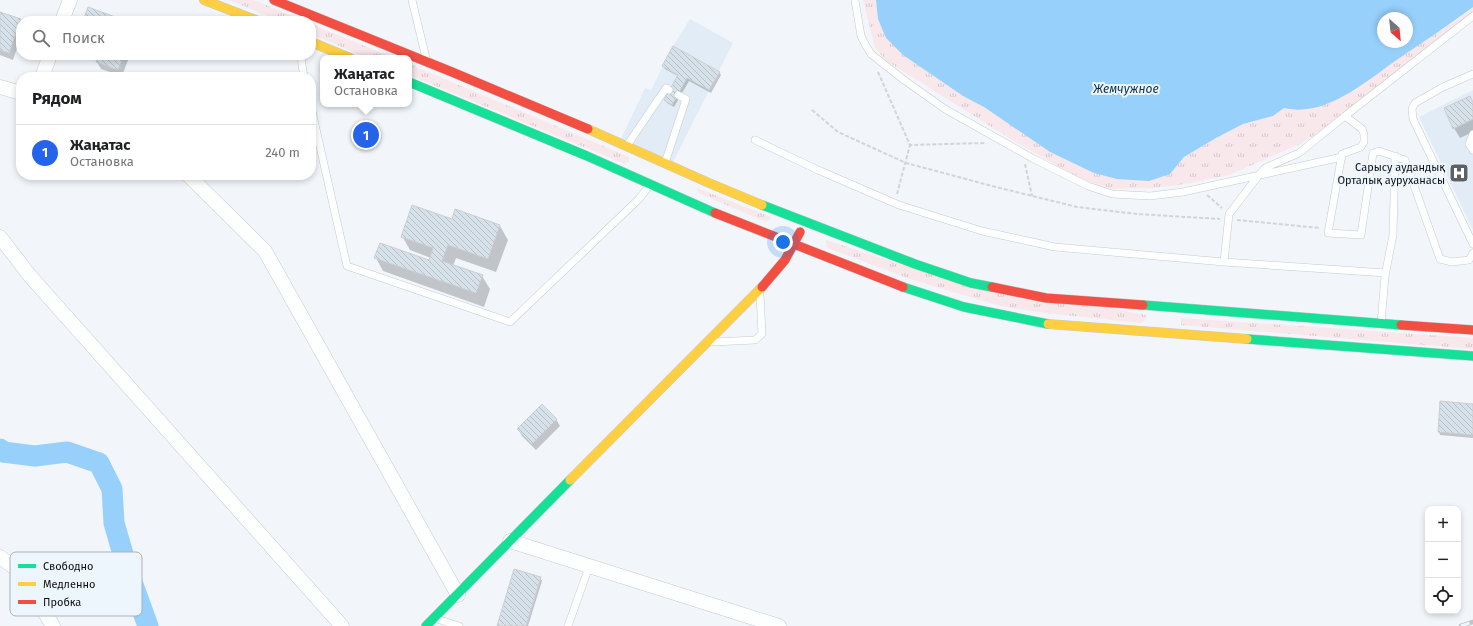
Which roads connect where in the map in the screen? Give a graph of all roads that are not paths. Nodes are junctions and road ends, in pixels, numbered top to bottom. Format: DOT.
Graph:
graph roads {
  1 [pos="70,0"];
  2 [pos="204,0"];
  3 [pos="274,0"];
  4 [pos="412,0"];
  5 [pos="855,0"];
  6 [pos="64,16"];
  7 [pos="245,16"];
  8 [pos="314,16"];
  9 [pos="1473,16"];
  10 [pos="316,17"];
  11 [pos="316,44"];
  12 [pos="343,55"];
  13 [pos="411,55"];
  14 [pos="412,55"];
  15 [pos="48,60"];
  16 [pos="302,60"];
  17 [pos="426,61"];
  18 [pos="44,72"];
  19 [pos="303,72"];
  20 [pos="1473,74"];
  21 [pos="412,83"];
  22 [pos="0,88"];
  23 [pos="669,90"];
  24 [pos="16,92"];
  25 [pos="678,95"];
  26 [pos="1345,116"];
  27 [pos="316,129"];
  28 [pos="1473,134"];
  29 [pos="755,140"];
  30 [pos="627,146"];
  31 [pos="1473,150"];
  32 [pos="1395,156"];
  33 [pos="1342,157"];
  34 [pos="661,164"];
  35 [pos="1259,175"];
  36 [pos="193,180"];
  37 [pos="651,182"];
  38 [pos="805,221"];
  39 [pos="0,237"];
  40 [pos="794,244"];
  41 [pos="1473,244"];
  42 [pos="1473,253"];
  43 [pos="1224,262"];
  44 [pos="1386,273"];
  45 [pos="760,289"];
  46 [pos="1380,323"];
  47 [pos="1473,330"];
  48 [pos="708,342"];
  49 [pos="1473,356"];
  50 [pos="510,541"];
  51 [pos="0,557"];
  52 [pos="10,564"];
  53 [pos="589,567"];
  54 [pos="458,595"];
  55 [pos="47,616"];
  56 [pos="434,618"];
  57 [pos="53,626"];
  58 [pos="342,626"];
  59 [pos="426,626"];
  60 [pos="459,626"];
  61 [pos="568,626"];
  62 [pos="779,626"];
  1 -- 6 [label="street"];
  2 -- 7 [label="main road"];
  3 -- 8 [label="main road"];
  4 -- 17 [label="lane"];
  5 -- 35 [label="lane"];
  9 -- 26 [label="lane"];
  10 -- 13 [label="main road"];
  11 -- 12 [label="main road"];
  14 -- 17 [label="main road"];
  15 -- 18 [label="street"];
  16 -- 19 [label="lane"];
  17 -- 30 [label="main road"];
  20 -- 41 [label="lane"];
  21 -- 37 [label="main road"];
  22 -- 24 [label="street"];
  23 -- 30 [label="lane"];
  25 -- 34 [label="lane"];
  26 -- 33 [label="lane"];
  26 -- 35 [label="lane"];
  27 -- 37 [label="lane"];
  28 -- 31 [label="lane"];
  29 -- 43 [label="lane"];
  30 -- 34 [label="main road"];
  32 -- 33 [label="lane"];
  32 -- 42 [label="lane"];
  32 -- 44 [label="lane"];
  33 -- 35 [label="lane"];
  34 -- 38 [label="main road"];
  35 -- 43 [label="lane"];
  36 -- 54 [label="street"];
  37 -- 40 [label="main road"];
  38 -- 40 [label="main road"];
  38 -- 46 [label="main road"];
  39 -- 58 [label="street"];
  40 -- 45 [label="main road"];
  40 -- 49 [label="main road"];
  43 -- 44 [label="lane"];
  44 -- 46 [label="lane"];
  45 -- 48 [label="main road"];
  45 -- 48 [label="lane"];
  46 -- 47 [label="main road"];
  48 -- 50 [label="main road"];
  50 -- 53 [label="street"];
  50 -- 54 [label="main road"];
  51 -- 52 [label="street"];
  53 -- 61 [label="lane"];
  53 -- 62 [label="street"];
  54 -- 56 [label="main road"];
  55 -- 57 [label="street"];
  56 -- 59 [label="main road"];
  56 -- 60 [label="lane"];
}
